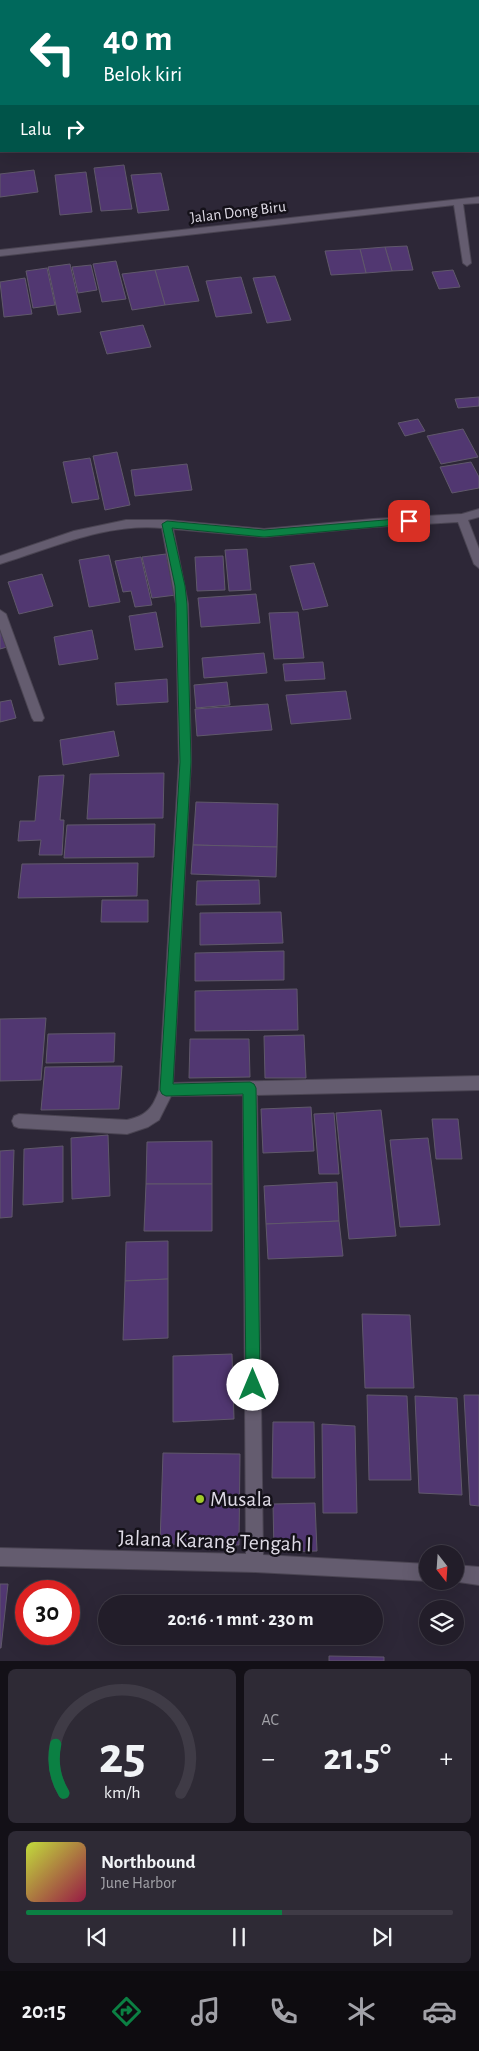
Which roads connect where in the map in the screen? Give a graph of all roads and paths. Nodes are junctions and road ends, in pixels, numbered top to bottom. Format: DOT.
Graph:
graph roads {
  1 [pos="479,200"];
  2 [pos="458,202"];
  3 [pos="0,253"];
  4 [pos="467,263"];
  5 [pos="479,513"];
  6 [pos="462,518"];
  7 [pos="167,524"];
  8 [pos="0,560"];
  9 [pos="479,564"];
  10 [pos="0,614"];
  11 [pos="38,718"];
  12 [pos="479,1083"];
  13 [pos="250,1088"];
  14 [pos="166,1090"];
  15 [pos="19,1121"];
  16 [pos="0,1557"];
  17 [pos="255,1563"];
  18 [pos="419,1572"];
  19 [pos="464,1575"];
  20 [pos="479,1576"];
  1 -- 2 [label="street, Jalan Dong Biru"];
  2 -- 3 [label="street, Jalan Dong Biru"];
  2 -- 4 [label="street"];
  5 -- 6 [label="street"];
  6 -- 7 [label="street"];
  6 -- 9 [label="street"];
  7 -- 8 [label="street"];
  7 -- 14 [label="street"];
  10 -- 11 [label="street"];
  12 -- 13 [label="street"];
  13 -- 14 [label="street"];
  13 -- 17 [label="street"];
  14 -- 15 [label="street"];
  16 -- 17 [label="street, Jalana Karang Tengah I"];
  17 -- 18 [label="street, Jalana Karang Tengah I"];
  19 -- 20 [label="street"];
}
